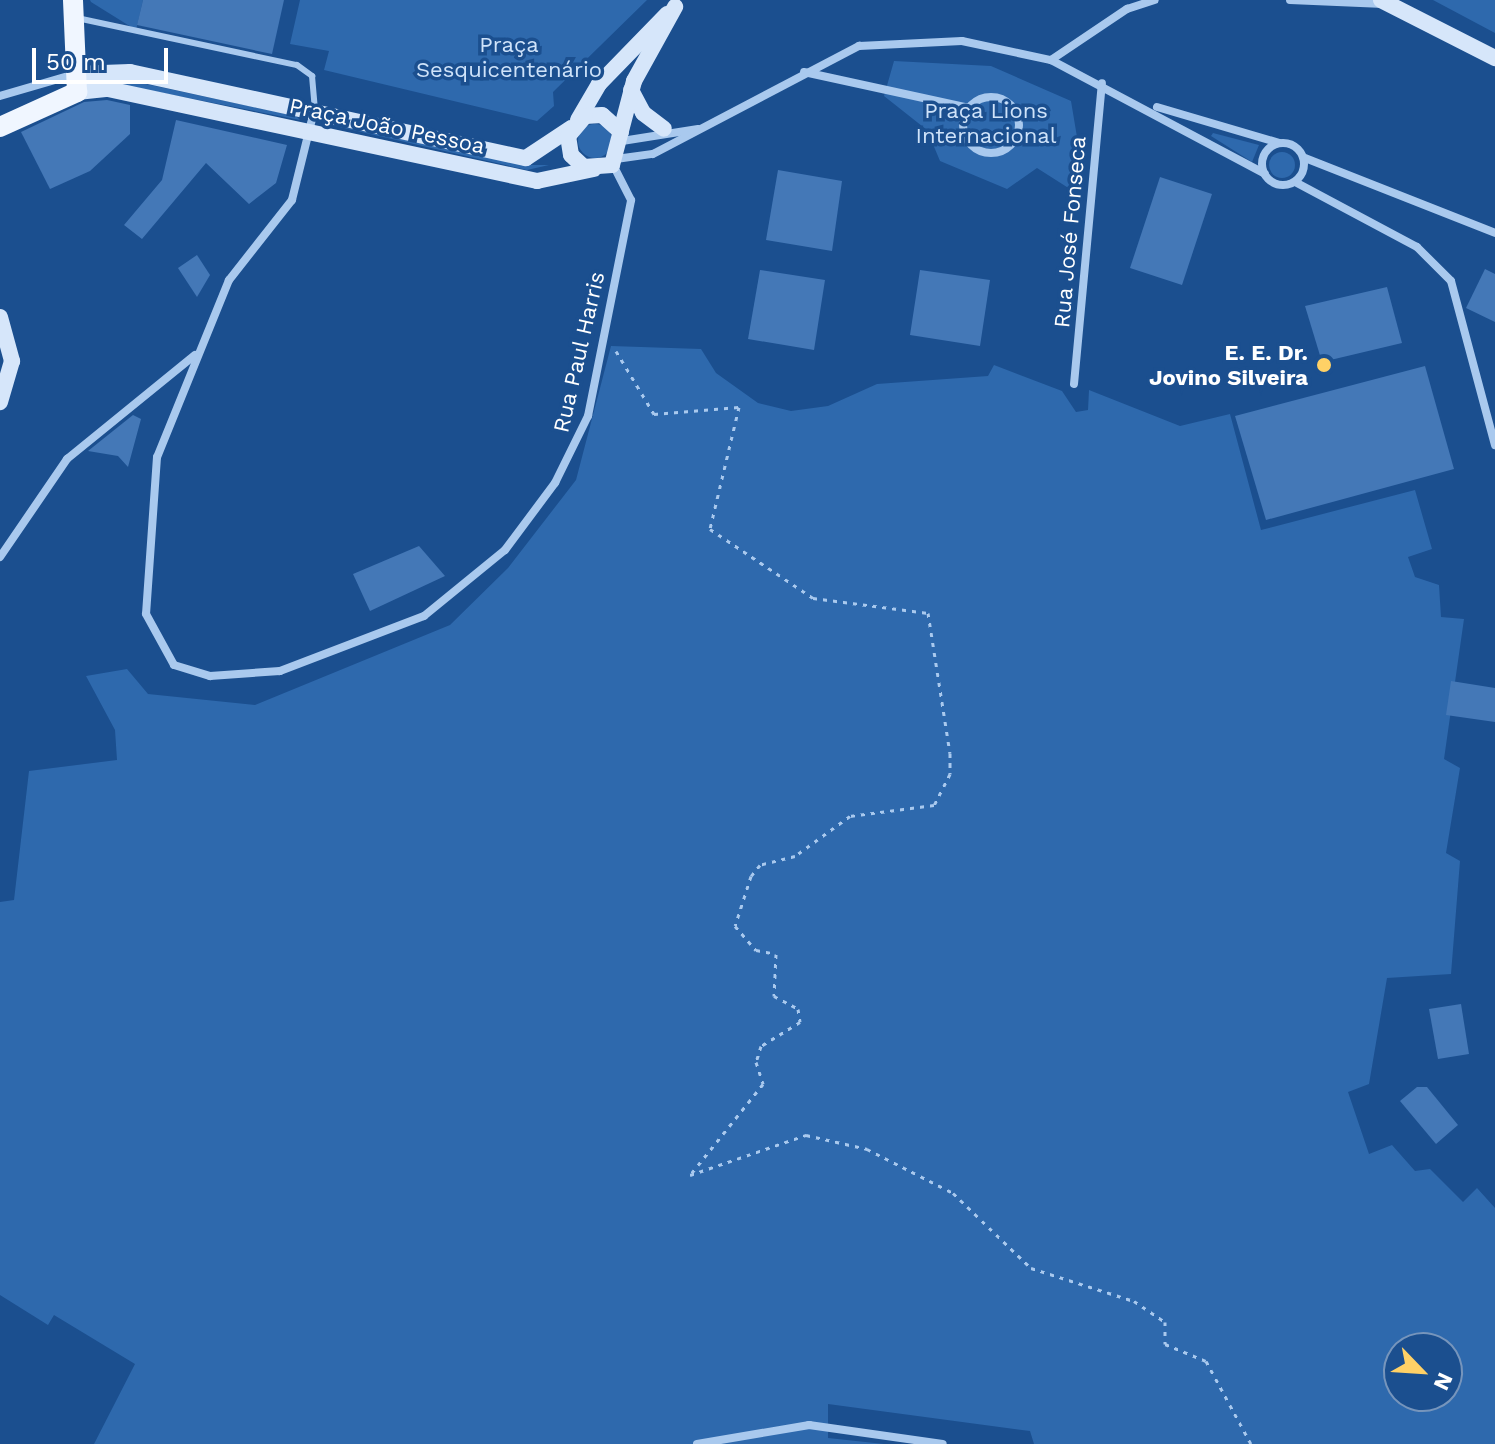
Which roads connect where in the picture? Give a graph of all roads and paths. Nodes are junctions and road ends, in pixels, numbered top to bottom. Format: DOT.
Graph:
graph roads {
  1 [pos="1155,0"];
  2 [pos="1290,0"];
  3 [pos="1385,2"];
  4 [pos="679,4"];
  5 [pos="73,9"];
  6 [pos="1495,58"];
  7 [pos="1051,60"];
  8 [pos="803,72"];
  9 [pos="76,83"];
  10 [pos="1102,83"];
  11 [pos="631,90"];
  12 [pos="0,96"];
  13 [pos="1141,102"];
  14 [pos="969,108"];
  15 [pos="315,110"];
  16 [pos="574,124"];
  17 [pos="0,127"];
  18 [pos="664,129"];
  19 [pos="699,129"];
  20 [pos="310,131"];
  21 [pos="622,136"];
  22 [pos="1279,143"];
  23 [pos="1305,158"];
  24 [pos="614,162"];
  25 [pos="594,169"];
  26 [pos="1265,174"];
  27 [pos="1297,183"];
  28 [pos="1495,233"];
  29 [pos="0,317"];
  30 [pos="605,334"];
  31 [pos="195,355"];
  32 [pos="1074,384"];
  33 [pos="0,402"];
  34 [pos="1495,443"];
  35 [pos="0,557"];
  36 [pos="697,1444"];
  37 [pos="943,1444"];
  38 [pos="1251,1444"];
  1 -- 7 [label="street"];
  2 -- 3 [label="street"];
  3 -- 6 [label="street"];
  4 -- 11 [label="street"];
  4 -- 16 [label="street"];
  5 -- 9 [label="main road"];
  5 -- 15 [label="lane"];
  7 -- 8 [label="street"];
  7 -- 10 [label="street"];
  8 -- 14 [label="street"];
  8 -- 19 [label="street"];
  9 -- 12 [label="street"];
  9 -- 15 [label="street, Praça João Pessoa"];
  9 -- 17 [label="main road"];
  9 -- 20 [label="street, Praça João Pessoa"];
  10 -- 13 [label="street"];
  10 -- 32 [label="street, Rua José Fonseca"];
  11 -- 18 [label="street"];
  11 -- 21 [label="street"];
  13 -- 22 [label="street"];
  13 -- 26 [label="street"];
  14 -- 14 [label="street"];
  15 -- 16 [label="street, Praça João Pessoa"];
  15 -- 20 [label="street"];
  16 -- 21 [label="street"];
  16 -- 25 [label="street"];
  18 -- 19 [label="street"];
  18 -- 21 [label="street"];
  19 -- 24 [label="street"];
  20 -- 25 [label="street, Praça João Pessoa"];
  20 -- 31 [label="street"];
  21 -- 24 [label="street"];
  22 -- 23 [label="street"];
  22 -- 26 [label="street"];
  23 -- 27 [label="street"];
  23 -- 28 [label="street"];
  24 -- 25 [label="street"];
  24 -- 30 [label="street, Rua Paul Harris"];
  26 -- 27 [label="street"];
  27 -- 34 [label="street"];
  29 -- 33 [label="street"];
  30 -- 31 [label="street, Rua Paul Harris"];
  30 -- 38 [label="path"];
  31 -- 35 [label="street"];
  36 -- 37 [label="street"];
}
